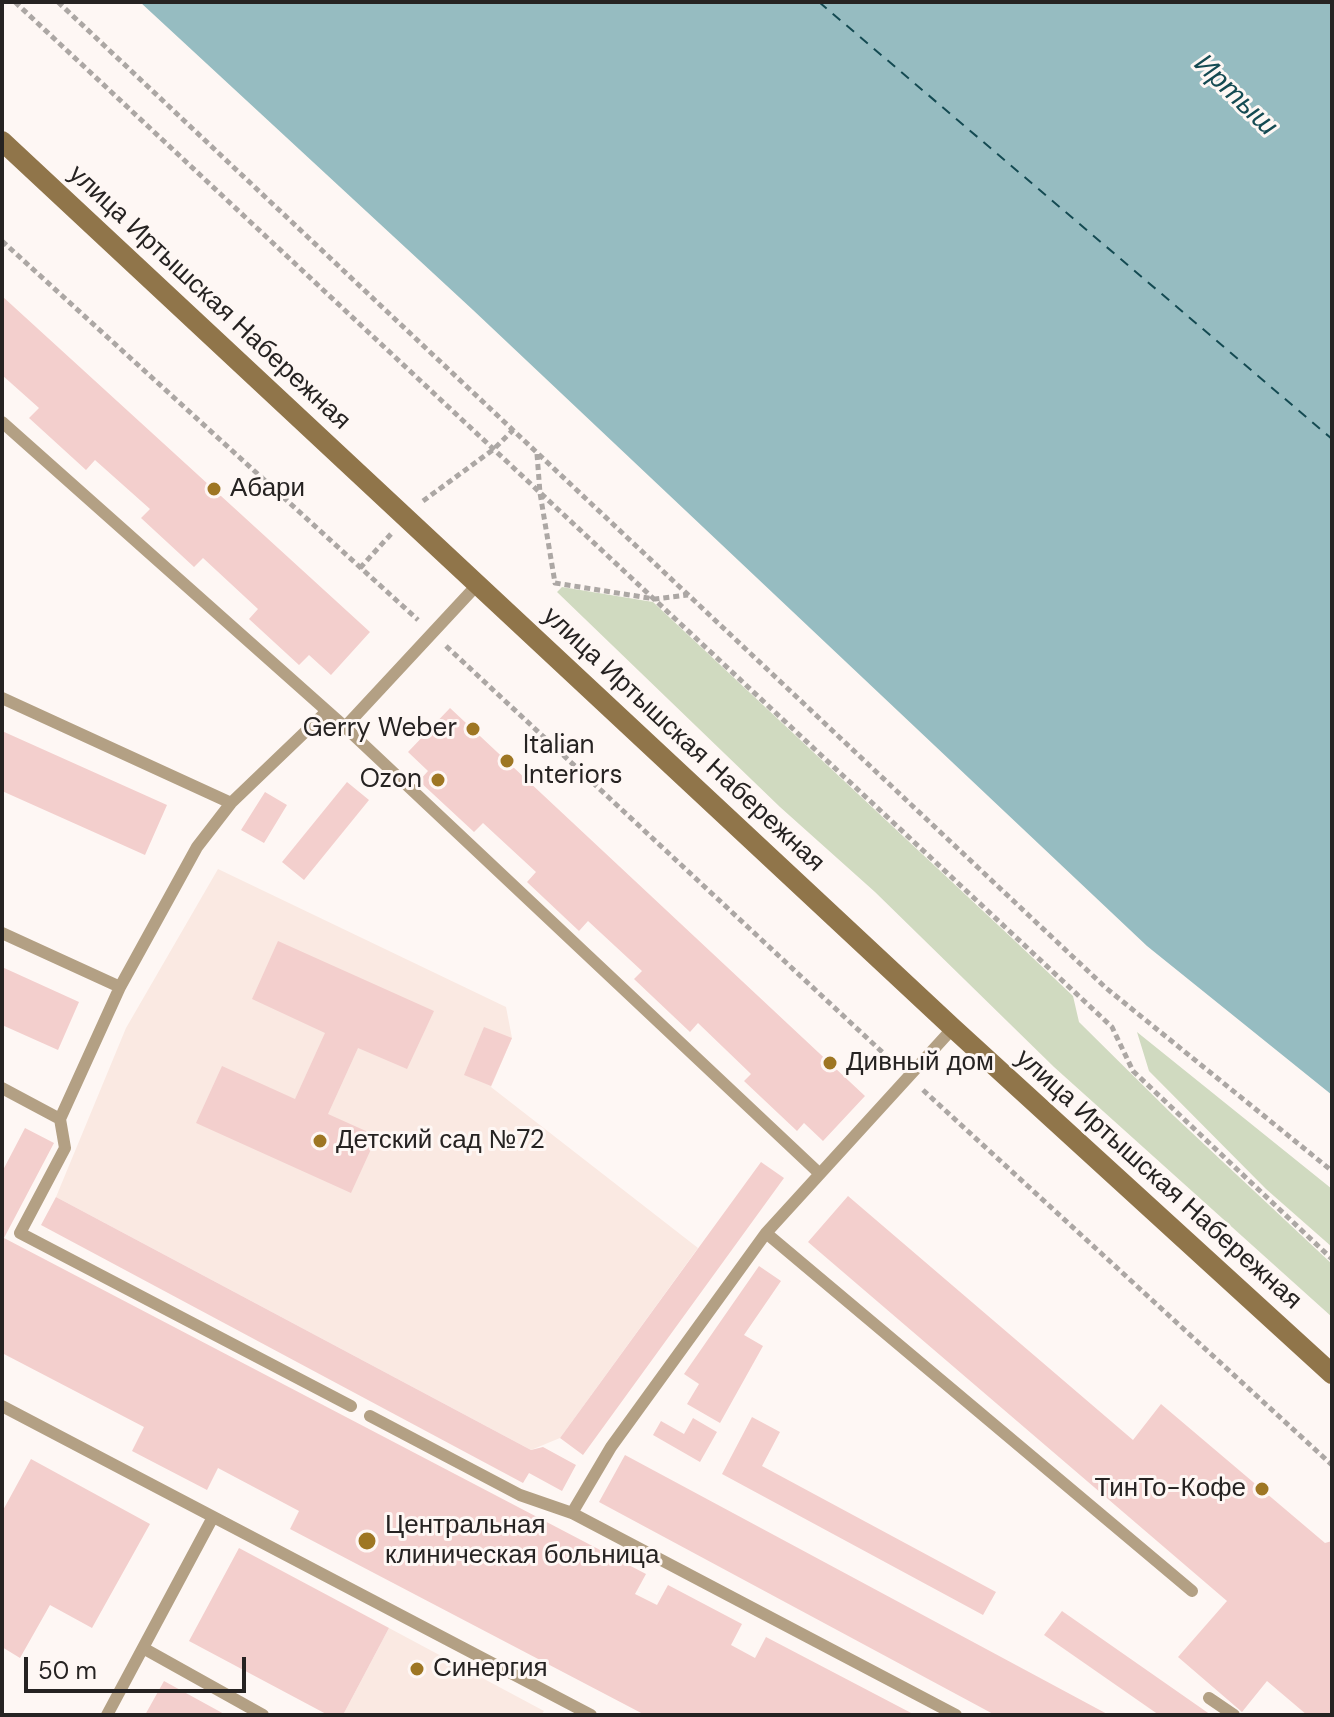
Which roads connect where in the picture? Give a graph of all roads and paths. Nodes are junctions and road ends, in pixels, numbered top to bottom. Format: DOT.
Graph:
graph roads {
  1 [pos="15,2"];
  2 [pos="58,2"];
  3 [pos="3,144"];
  4 [pos="2,241"];
  5 [pos="2,422"];
  6 [pos="513,430"];
  7 [pos="494,449"];
  8 [pos="537,453"];
  9 [pos="540,493"];
  10 [pos="429,495"];
  11 [pos="477,585"];
  12 [pos="688,595"];
  13 [pos="655,599"];
  14 [pos="432,633"];
  15 [pos="2,698"];
  16 [pos="327,711"];
  17 [pos="345,727"];
  18 [pos="231,803"];
  19 [pos="2,933"];
  20 [pos="120,987"];
  21 [pos="953,1028"];
  22 [pos="908,1077"];
  23 [pos="2,1088"];
  24 [pos="60,1119"];
  25 [pos="1332,1171"];
  26 [pos="820,1174"];
  27 [pos="766,1233"];
  28 [pos="1332,1259"];
  29 [pos="1332,1374"];
  30 [pos="2,1406"];
  31 [pos="351,1406"];
  32 [pos="370,1416"];
  33 [pos="1332,1465"];
  34 [pos="572,1513"];
  35 [pos="213,1517"];
  36 [pos="1192,1591"];
  37 [pos="143,1648"];
  38 [pos="1209,1698"];
  39 [pos="571,1711"];
  40 [pos="107,1715"];
  41 [pos="263,1715"];
  42 [pos="591,1715"];
  43 [pos="956,1715"];
  44 [pos="1234,1715"];
  1 -- 7 [label="path"];
  2 -- 6 [label="path"];
  3 -- 11 [label="main road, улица Иртышская Набережная"];
  4 -- 14 [label="path"];
  5 -- 16 [label="lane"];
  6 -- 7 [label="path"];
  6 -- 8 [label="path"];
  7 -- 9 [label="path"];
  7 -- 10 [label="path"];
  8 -- 9 [label="path"];
  8 -- 12 [label="path"];
  9 -- 13 [label="path"];
  9 -- 13 [label="path"];
  11 -- 14 [label="lane"];
  11 -- 21 [label="main road, улица Иртышская Набережная"];
  12 -- 13 [label="path"];
  12 -- 25 [label="path"];
  13 -- 28 [label="path"];
  14 -- 17 [label="lane"];
  14 -- 22 [label="path"];
  15 -- 18 [label="lane"];
  16 -- 17 [label="lane"];
  16 -- 18 [label="lane"];
  17 -- 26 [label="lane"];
  18 -- 20 [label="lane"];
  19 -- 20 [label="lane"];
  20 -- 24 [label="lane"];
  21 -- 22 [label="lane"];
  21 -- 29 [label="main road, улица Иртышская Набережная"];
  22 -- 26 [label="lane"];
  22 -- 33 [label="path"];
  23 -- 24 [label="lane"];
  24 -- 31 [label="lane"];
  26 -- 27 [label="lane"];
  27 -- 34 [label="lane"];
  27 -- 36 [label="lane"];
  30 -- 35 [label="lane"];
  32 -- 34 [label="lane"];
  34 -- 43 [label="lane"];
  35 -- 37 [label="lane"];
  35 -- 39 [label="lane"];
  37 -- 40 [label="lane"];
  37 -- 41 [label="lane"];
  38 -- 44 [label="lane"];
  39 -- 42 [label="lane"];
}
